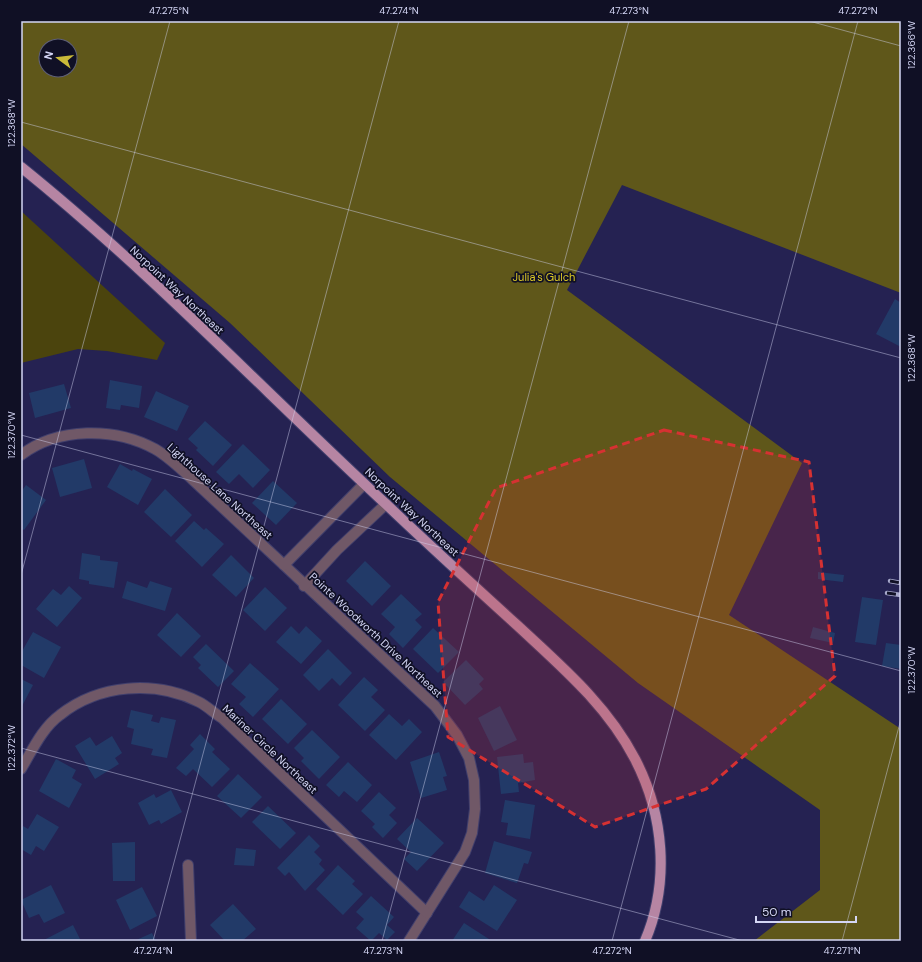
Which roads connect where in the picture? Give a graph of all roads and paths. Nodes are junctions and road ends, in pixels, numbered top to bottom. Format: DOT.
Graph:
graph roads {
  1 [pos="21,167"];
  2 [pos="21,455"];
  3 [pos="364,484"];
  4 [pos="386,504"];
  5 [pos="284,566"];
  6 [pos="304,586"];
  7 [pos="21,769"];
  8 [pos="188,864"];
  9 [pos="427,913"];
  10 [pos="191,941"];
  11 [pos="409,941"];
  12 [pos="645,941"];
  1 -- 3 [label="main road, Norpoint Way Northeast"];
  2 -- 5 [label="street, Lighthouse Lane Northeast"];
  3 -- 4 [label="main road, Norpoint Way Northeast"];
  3 -- 5 [label="street"];
  4 -- 6 [label="street"];
  4 -- 12 [label="main road, Norpoint Way Northeast"];
  5 -- 6 [label="street, Pointe Woodworth Drive Northeast"];
  6 -- 9 [label="street, Pointe Woodworth Drive Northeast"];
  7 -- 9 [label="street, Mariner Circle Northeast"];
  8 -- 10 [label="street"];
  9 -- 11 [label="street, Pointe Woodworth Drive Northeast"];
}
